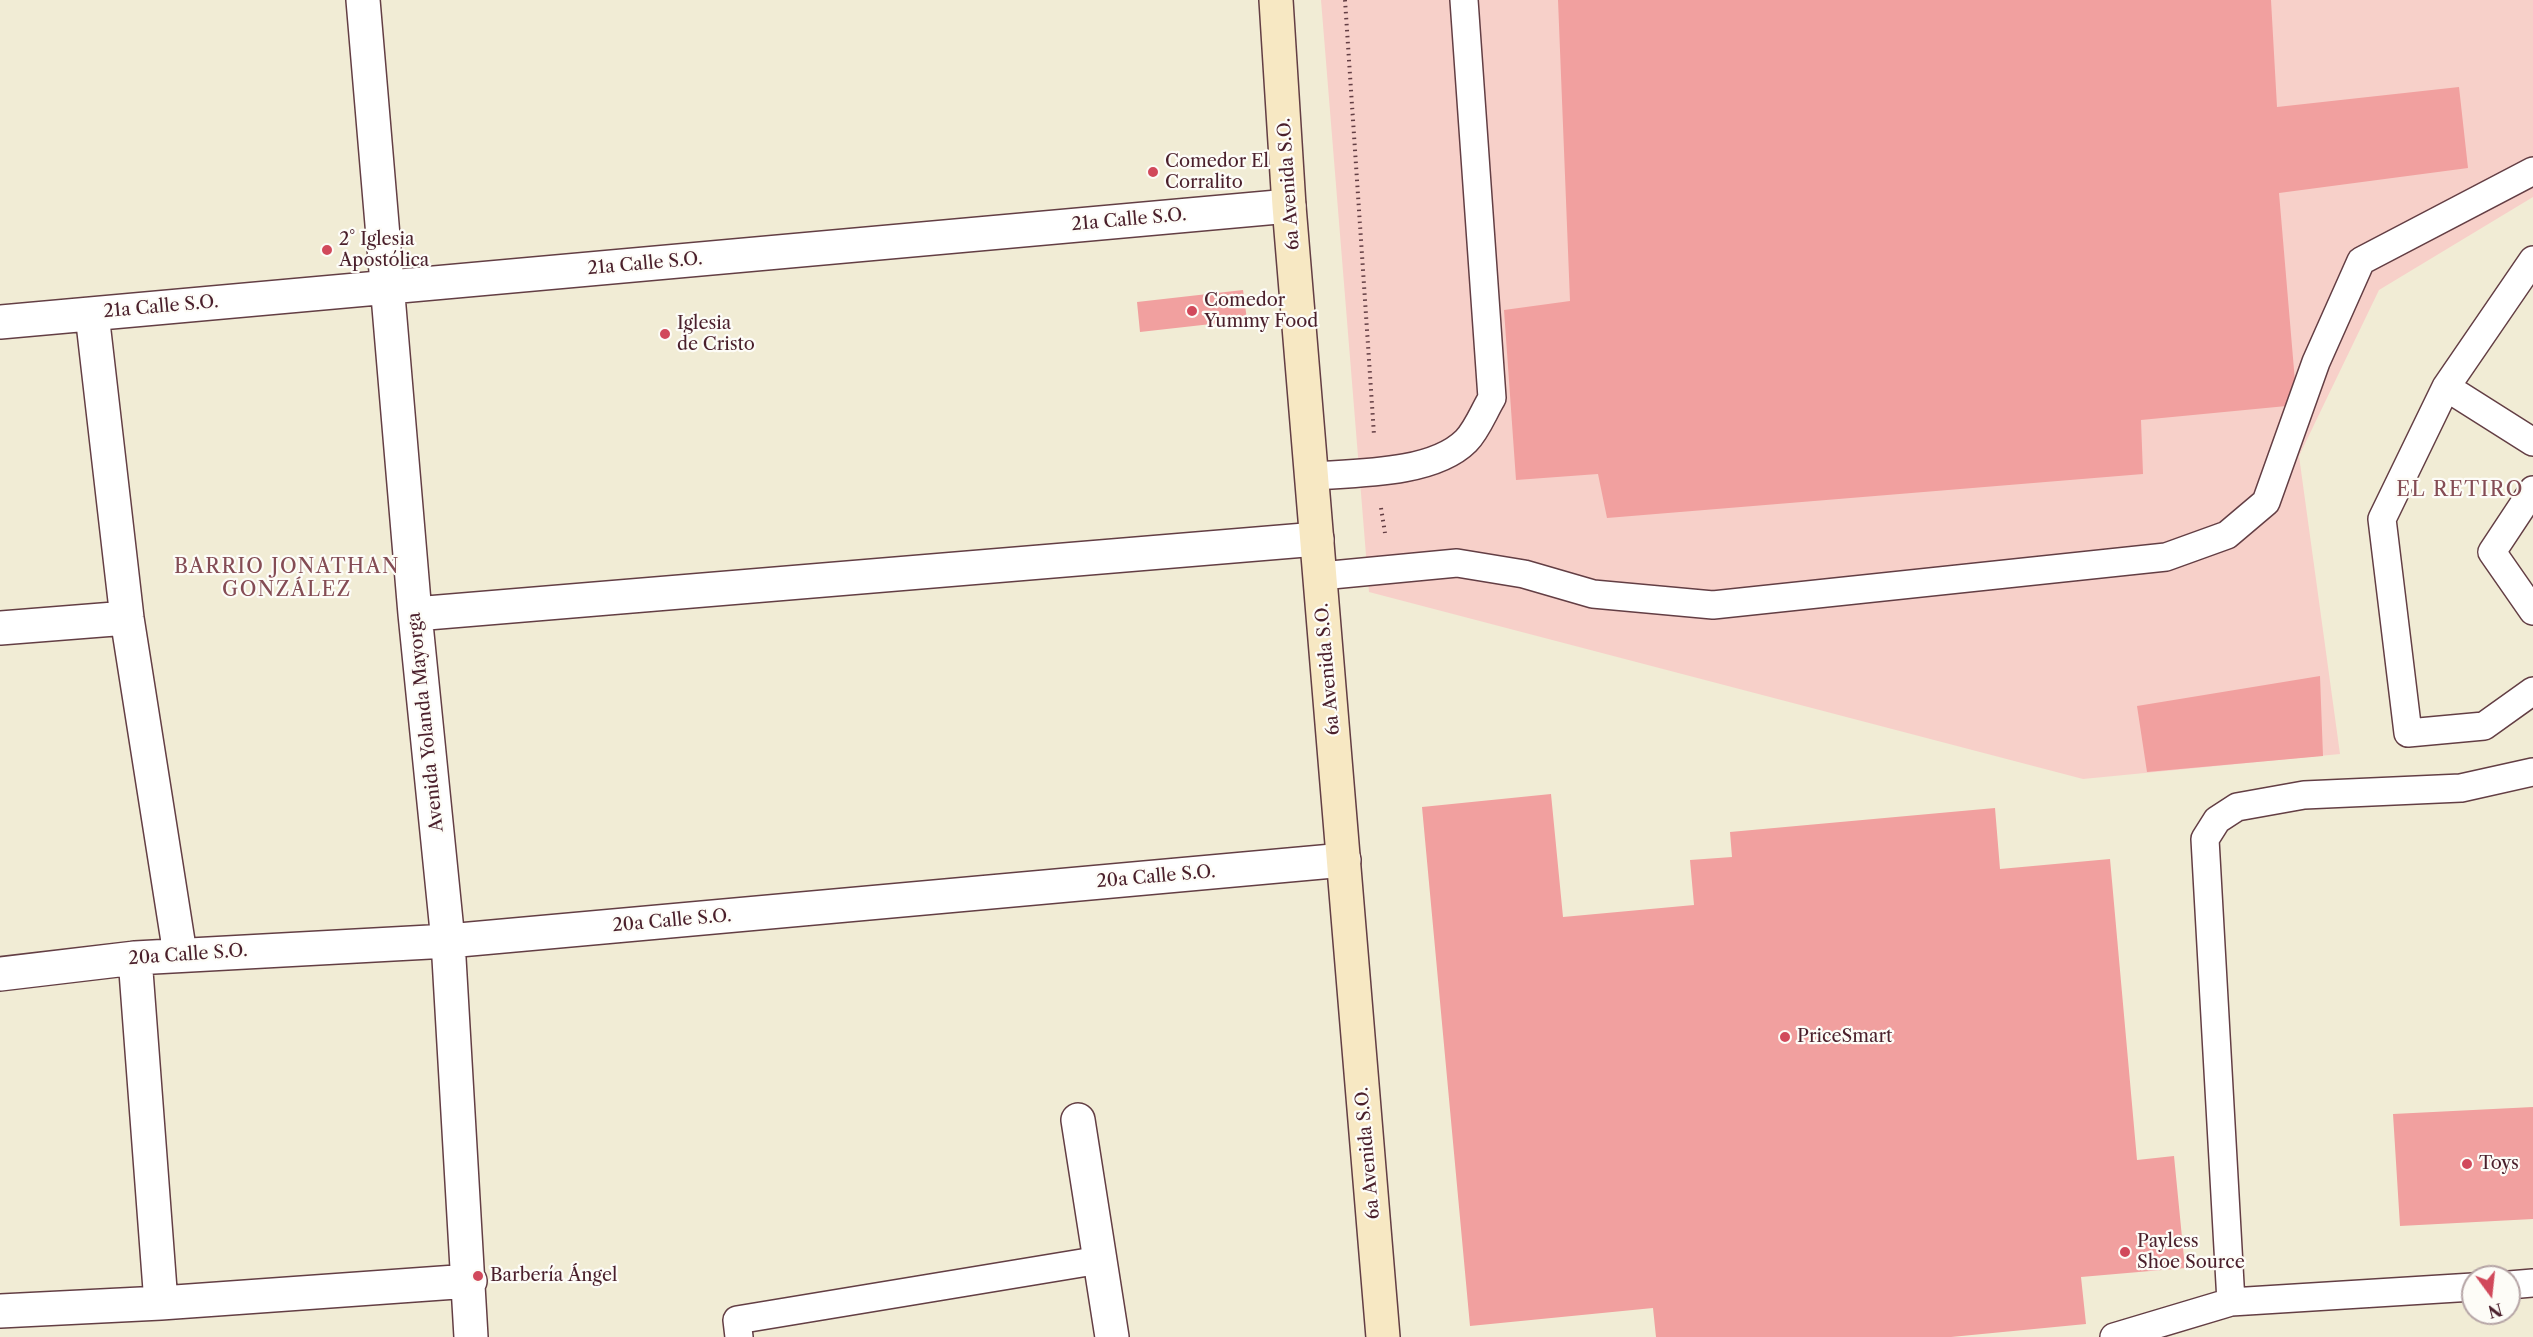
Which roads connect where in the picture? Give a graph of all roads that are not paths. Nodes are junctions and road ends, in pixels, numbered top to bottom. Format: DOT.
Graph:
graph roads {
  1 [pos="363,0"];
  2 [pos="1276,0"];
  3 [pos="1464,0"];
  4 [pos="2533,171"];
  5 [pos="1289,206"];
  6 [pos="2533,260"];
  7 [pos="388,287"];
  8 [pos="92,314"];
  9 [pos="0,322"];
  10 [pos="2445,387"];
  11 [pos="2533,442"];
  12 [pos="1312,476"];
  13 [pos="2533,490"];
  14 [pos="1317,539"];
  15 [pos="1321,576"];
  16 [pos="2533,611"];
  17 [pos="415,614"];
  18 [pos="127,618"];
  19 [pos="0,628"];
  20 [pos="2533,691"];
  21 [pos="2533,772"];
  22 [pos="1344,860"];
  23 [pos="448,941"];
  24 [pos="180,954"];
  25 [pos="135,958"];
  26 [pos="0,974"];
  27 [pos="1078,1120"];
  28 [pos="1100,1260"];
  29 [pos="470,1281"];
  30 [pos="2461,1288"];
  31 [pos="2231,1302"];
  32 [pos="161,1303"];
  33 [pos="0,1311"];
  34 [pos="471,1337"];
  35 [pos="739,1337"];
  36 [pos="1112,1337"];
  37 [pos="1383,1337"];
  38 [pos="2114,1337"];
  1 -- 7 [label="street, Avenida Yolanda Mayorga"];
  2 -- 5 [label="street, 6a Avenida S.O."];
  3 -- 12 [label="lane"];
  4 -- 15 [label="lane"];
  5 -- 7 [label="street, 21a Calle S.O."];
  5 -- 12 [label="street, 6a Avenida S.O."];
  6 -- 10 [label="lane"];
  7 -- 8 [label="street, 21a Calle S.O."];
  7 -- 17 [label="street, Avenida Yolanda Mayorga"];
  8 -- 9 [label="street, 21a Calle S.O."];
  8 -- 18 [label="street"];
  10 -- 11 [label="lane"];
  10 -- 20 [label="lane"];
  12 -- 14 [label="street, 6a Avenida S.O."];
  13 -- 16 [label="lane"];
  14 -- 15 [label="street, 6a Avenida S.O."];
  14 -- 17 [label="street"];
  15 -- 22 [label="street, 6a Avenida S.O."];
  17 -- 23 [label="street, Avenida Yolanda Mayorga"];
  18 -- 19 [label="street"];
  18 -- 24 [label="street"];
  21 -- 31 [label="lane"];
  22 -- 23 [label="street, 20a Calle S.O."];
  22 -- 37 [label="street, 6a Avenida S.O."];
  23 -- 24 [label="street, 20a Calle S.O."];
  23 -- 29 [label="street, Avenida Yolanda Mayorga"];
  24 -- 25 [label="street, 20a Calle S.O."];
  25 -- 26 [label="street, 20a Calle S.O."];
  25 -- 32 [label="street"];
  27 -- 28 [label="street"];
  28 -- 35 [label="lane"];
  28 -- 36 [label="street"];
  29 -- 32 [label="street"];
  29 -- 34 [label="street, Avenida Yolanda Mayorga"];
  30 -- 31 [label="lane"];
  31 -- 38 [label="lane"];
  32 -- 33 [label="street"];
}
